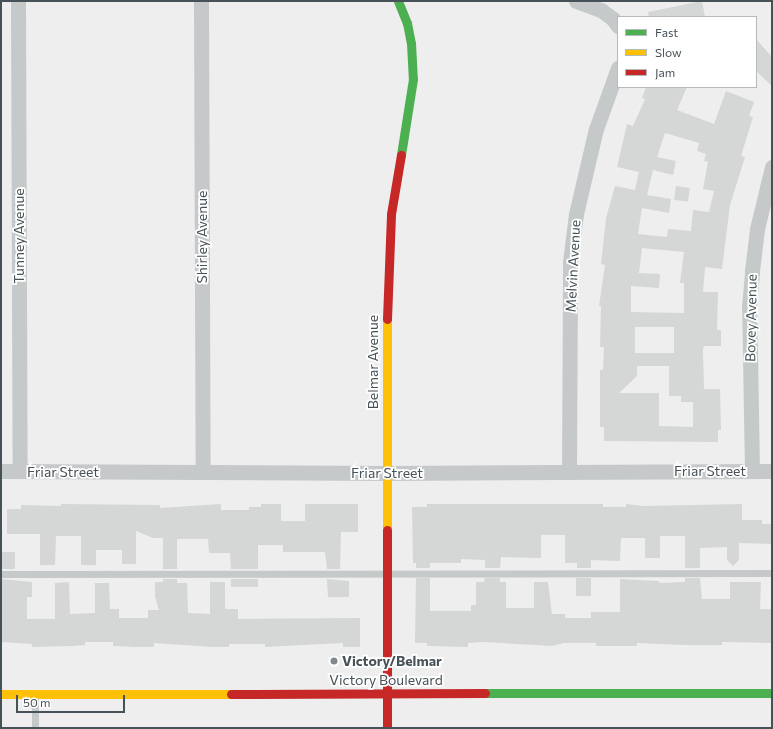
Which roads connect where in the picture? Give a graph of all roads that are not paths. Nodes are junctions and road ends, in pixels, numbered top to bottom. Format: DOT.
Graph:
graph roads {
  1 [pos="18,1"];
  2 [pos="201,1"];
  3 [pos="398,1"];
  4 [pos="576,1"];
  5 [pos="617,24"];
  6 [pos="617,71"];
  7 [pos="772,166"];
  8 [pos="1,471"];
  9 [pos="20,471"];
  10 [pos="569,471"];
  11 [pos="752,471"];
  12 [pos="772,471"];
  13 [pos="203,472"];
  14 [pos="386,473"];
  15 [pos="772,572"];
  16 [pos="1,574"];
  17 [pos="386,574"];
  18 [pos="772,693"];
  19 [pos="1,694"];
  20 [pos="34,694"];
  21 [pos="387,694"];
  22 [pos="35,728"];
  23 [pos="387,728"];
  1 -- 9 [label="street, Tunney Avenue"];
  2 -- 13 [label="street, Shirley Avenue"];
  3 -- 14 [label="main road, Belmar Avenue"];
  4 -- 5 [label="street"];
  6 -- 10 [label="street, Melvin Avenue"];
  7 -- 11 [label="street, Bovey Avenue"];
  8 -- 9 [label="street, Friar Street"];
  9 -- 13 [label="street, Friar Street"];
  10 -- 11 [label="street, Friar Street"];
  10 -- 14 [label="street, Friar Street"];
  11 -- 12 [label="street, Friar Street"];
  13 -- 14 [label="street, Friar Street"];
  14 -- 17 [label="main road, Belmar Avenue"];
  15 -- 17 [label="lane"];
  16 -- 17 [label="lane"];
  17 -- 21 [label="main road, Belmar Avenue"];
  18 -- 21 [label="main road, Victory Boulevard"];
  19 -- 20 [label="main road, Victory Boulevard"];
  20 -- 21 [label="main road, Victory Boulevard"];
  20 -- 22 [label="lane"];
  21 -- 23 [label="main road, Belmar Avenue"];
}
